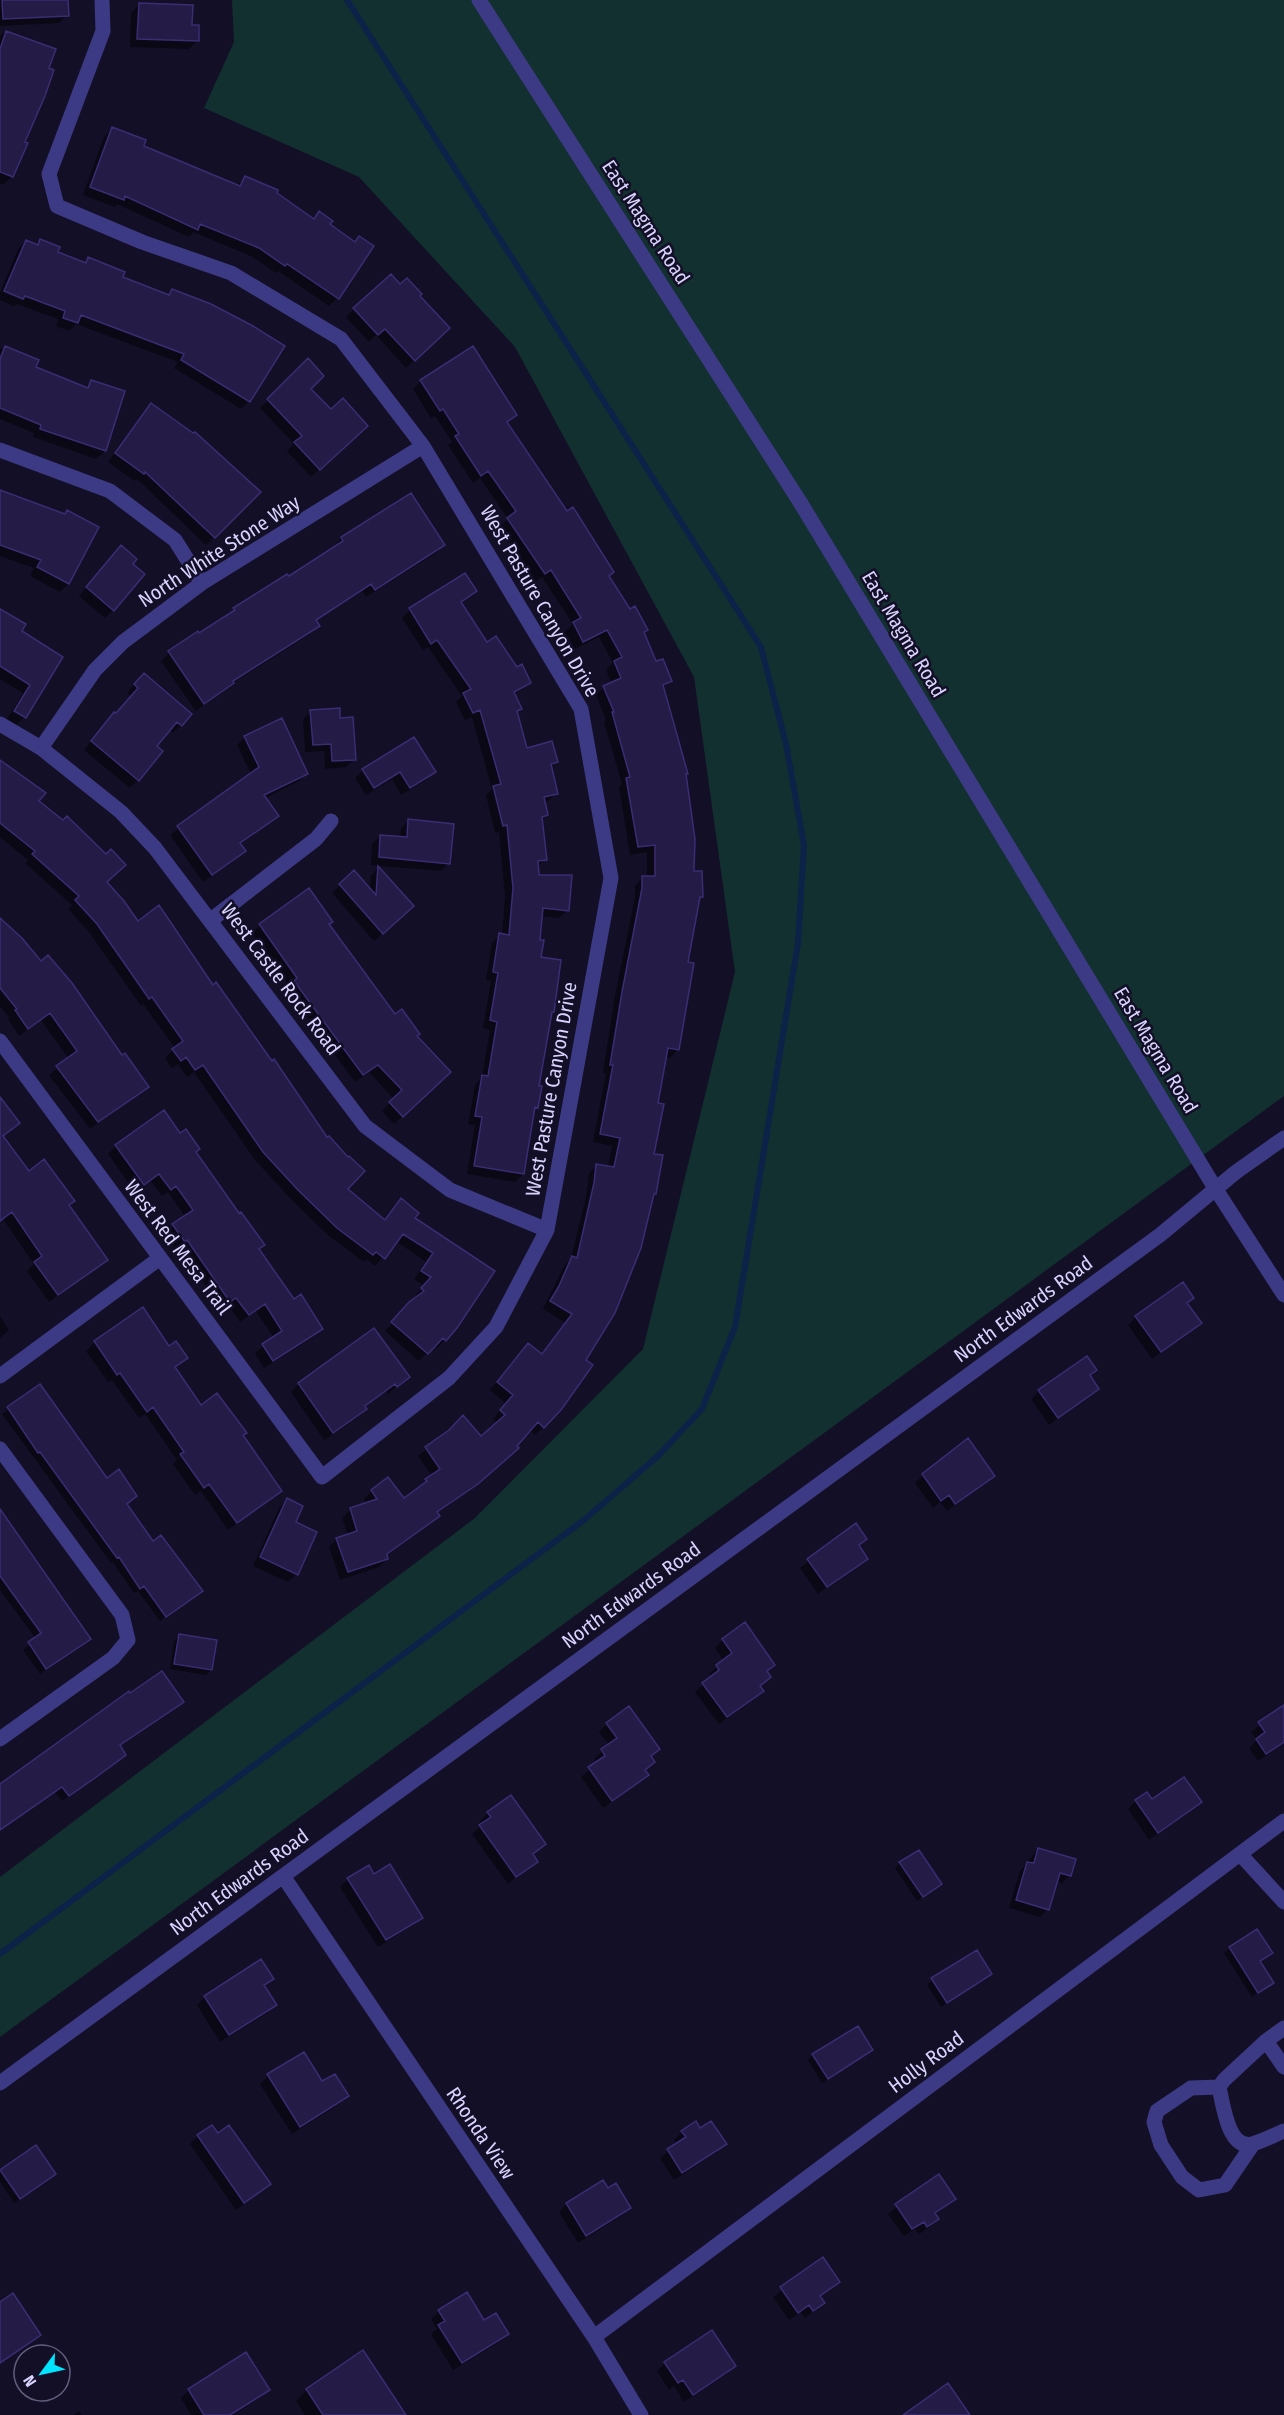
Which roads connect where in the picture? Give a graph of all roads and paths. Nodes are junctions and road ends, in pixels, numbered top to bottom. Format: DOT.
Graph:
graph roads {
  1 [pos="102,0"];
  2 [pos="479,0"];
  3 [pos="423,446"];
  4 [pos="0,450"];
  5 [pos="202,583"];
  6 [pos="0,724"];
  7 [pos="41,748"];
  8 [pos="331,821"];
  9 [pos="211,920"];
  10 [pos="0,1041"];
  11 [pos="1284,1138"];
  12 [pos="1215,1188"];
  13 [pos="547,1230"];
  14 [pos="160,1258"];
  15 [pos="1284,1295"];
  16 [pos="0,1376"];
  17 [pos="0,1449"];
  18 [pos="322,1477"];
  19 [pos="0,1739"];
  20 [pos="1284,1821"];
  21 [pos="1240,1854"];
  22 [pos="283,1876"];
  23 [pos="1284,1902"];
  24 [pos="1284,2028"];
  25 [pos="1266,2041"];
  26 [pos="1284,2067"];
  27 [pos="0,2083"];
  28 [pos="1219,2087"];
  29 [pos="1284,2131"];
  30 [pos="1253,2144"];
  31 [pos="594,2337"];
  32 [pos="641,2415"];
  1 -- 3 [label="street, West Pasture Canyon Drive"];
  2 -- 12 [label="street, East Magma Road"];
  3 -- 5 [label="street, North White Stone Way"];
  3 -- 13 [label="street, West Pasture Canyon Drive"];
  4 -- 5 [label="street"];
  5 -- 7 [label="street, North White Stone Way"];
  6 -- 7 [label="street, West Castle Rock Road"];
  7 -- 9 [label="street, West Castle Rock Road"];
  8 -- 9 [label="street"];
  9 -- 13 [label="street, West Castle Rock Road"];
  10 -- 14 [label="street, West Red Mesa Trail"];
  11 -- 12 [label="street, North Edwards Road"];
  12 -- 15 [label="street, East Magma Road"];
  12 -- 22 [label="street, North Edwards Road"];
  13 -- 18 [label="street, West Pasture Canyon Drive"];
  14 -- 16 [label="street"];
  14 -- 18 [label="street, West Red Mesa Trail"];
  17 -- 19 [label="street"];
  20 -- 21 [label="street, Holly Road"];
  21 -- 23 [label="street"];
  21 -- 31 [label="street, Holly Road"];
  22 -- 27 [label="street, North Edwards Road"];
  22 -- 31 [label="street, Rhonda View"];
  24 -- 25 [label="street"];
  25 -- 26 [label="street"];
  25 -- 28 [label="street"];
  28 -- 30 [label="street"];
  28 -- 30 [label="street"];
  29 -- 30 [label="street"];
  31 -- 32 [label="street, Rhonda View"];
}
